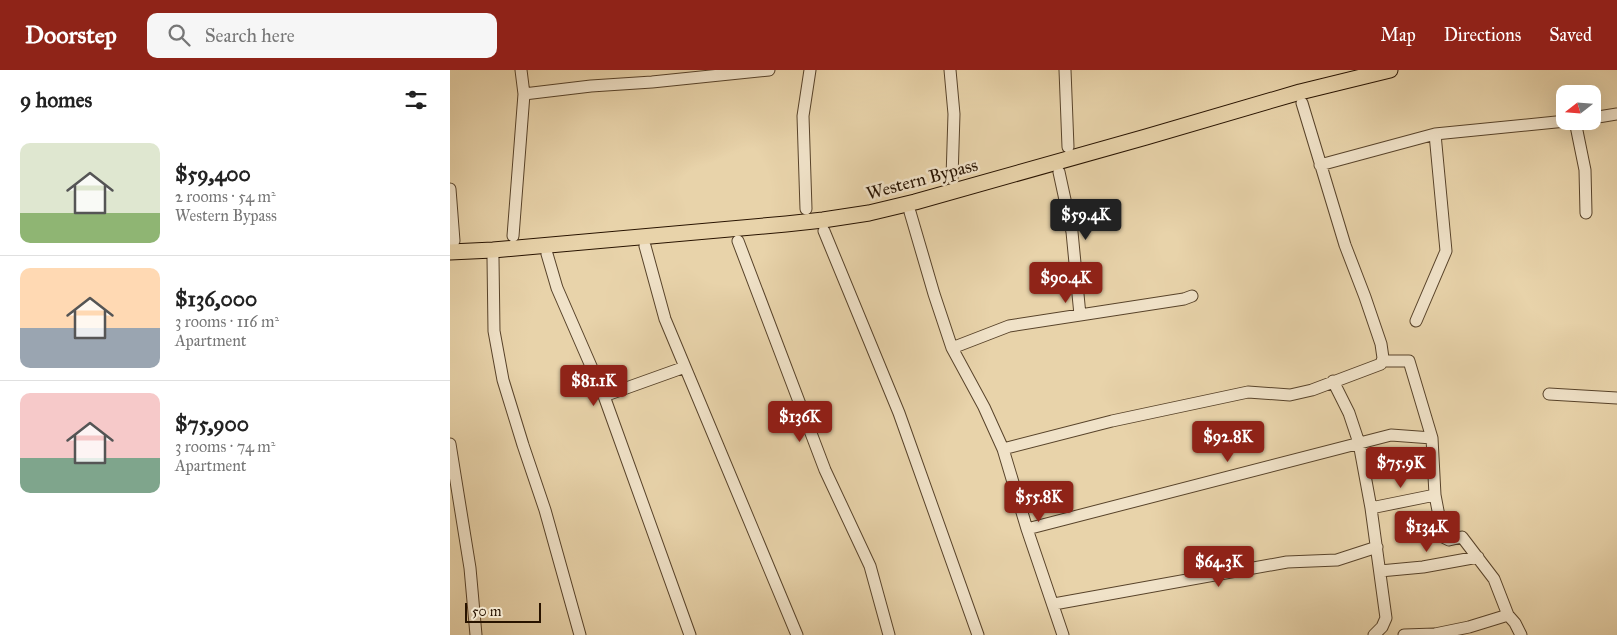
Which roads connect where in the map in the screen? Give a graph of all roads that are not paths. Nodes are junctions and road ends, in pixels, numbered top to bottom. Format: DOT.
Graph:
graph roads {
  1 [pos="521,70"];
  2 [pos="769,70"];
  3 [pos="810,70"];
  4 [pos="950,70"];
  5 [pos="1065,70"];
  6 [pos="1390,70"];
  7 [pos="651,76"];
  8 [pos="524,94"];
  9 [pos="1302,102"];
  10 [pos="1617,114"];
  11 [pos="1601,117"];
  12 [pos="1556,122"];
  13 [pos="1578,130"];
  14 [pos="1435,134"];
  15 [pos="1068,147"];
  16 [pos="1320,165"];
  17 [pos="1059,172"];
  18 [pos="952,178"];
  19 [pos="450,189"];
  20 [pos="806,209"];
  21 [pos="910,212"];
  22 [pos="1586,213"];
  23 [pos="824,231"];
  24 [pos="513,236"];
  25 [pos="738,241"];
  26 [pos="452,246"];
  27 [pos="645,246"];
  28 [pos="547,254"];
  29 [pos="493,258"];
  30 [pos="1192,296"];
  31 [pos="1080,316"];
  32 [pos="1416,321"];
  33 [pos="952,348"];
  34 [pos="1383,361"];
  35 [pos="685,367"];
  36 [pos="1334,382"];
  37 [pos="1549,394"];
  38 [pos="604,396"];
  39 [pos="1617,398"];
  40 [pos="1432,438"];
  41 [pos="1359,443"];
  42 [pos="450,444"];
  43 [pos="1003,450"];
  44 [pos="1435,495"];
  45 [pos="1371,508"];
  46 [pos="1027,529"];
  47 [pos="1377,548"];
  48 [pos="1478,557"];
  49 [pos="1380,571"];
  50 [pos="1054,604"];
  51 [pos="1508,615"];
  52 [pos="476,635"];
  53 [pos="580,635"];
  54 [pos="690,635"];
  55 [pos="797,635"];
  56 [pos="889,635"];
  57 [pos="978,635"];
  58 [pos="1063,635"];
  59 [pos="1374,635"];
  60 [pos="1404,635"];
  61 [pos="1521,635"];
  1 -- 8 [label="street"];
  2 -- 7 [label="street"];
  3 -- 20 [label="street"];
  4 -- 18 [label="street"];
  5 -- 15 [label="street"];
  6 -- 26 [label="main road, Western Bypass"];
  7 -- 8 [label="street"];
  8 -- 24 [label="street"];
  9 -- 16 [label="street"];
  10 -- 11 [label="street"];
  12 -- 14 [label="street"];
  13 -- 22 [label="street"];
  14 -- 16 [label="street"];
  14 -- 32 [label="street"];
  16 -- 34 [label="street"];
  17 -- 31 [label="street"];
  19 -- 26 [label="street"];
  21 -- 33 [label="street"];
  23 -- 57 [label="street"];
  25 -- 56 [label="street"];
  27 -- 35 [label="street"];
  28 -- 38 [label="street"];
  29 -- 53 [label="street"];
  30 -- 31 [label="street"];
  31 -- 33 [label="street"];
  33 -- 43 [label="street"];
  34 -- 36 [label="street"];
  34 -- 40 [label="street"];
  35 -- 38 [label="street"];
  35 -- 55 [label="street"];
  36 -- 41 [label="street"];
  36 -- 43 [label="street"];
  37 -- 39 [label="street"];
  38 -- 54 [label="street"];
  40 -- 41 [label="street"];
  40 -- 44 [label="street"];
  41 -- 45 [label="street"];
  41 -- 46 [label="street"];
  42 -- 52 [label="street"];
  43 -- 46 [label="street"];
  44 -- 45 [label="street"];
  44 -- 48 [label="street"];
  45 -- 47 [label="street"];
  46 -- 50 [label="street"];
  47 -- 49 [label="street"];
  47 -- 50 [label="street"];
  48 -- 49 [label="street"];
  48 -- 51 [label="street"];
  49 -- 59 [label="street"];
  50 -- 58 [label="street"];
  51 -- 60 [label="street"];
  51 -- 61 [label="street"];
}
